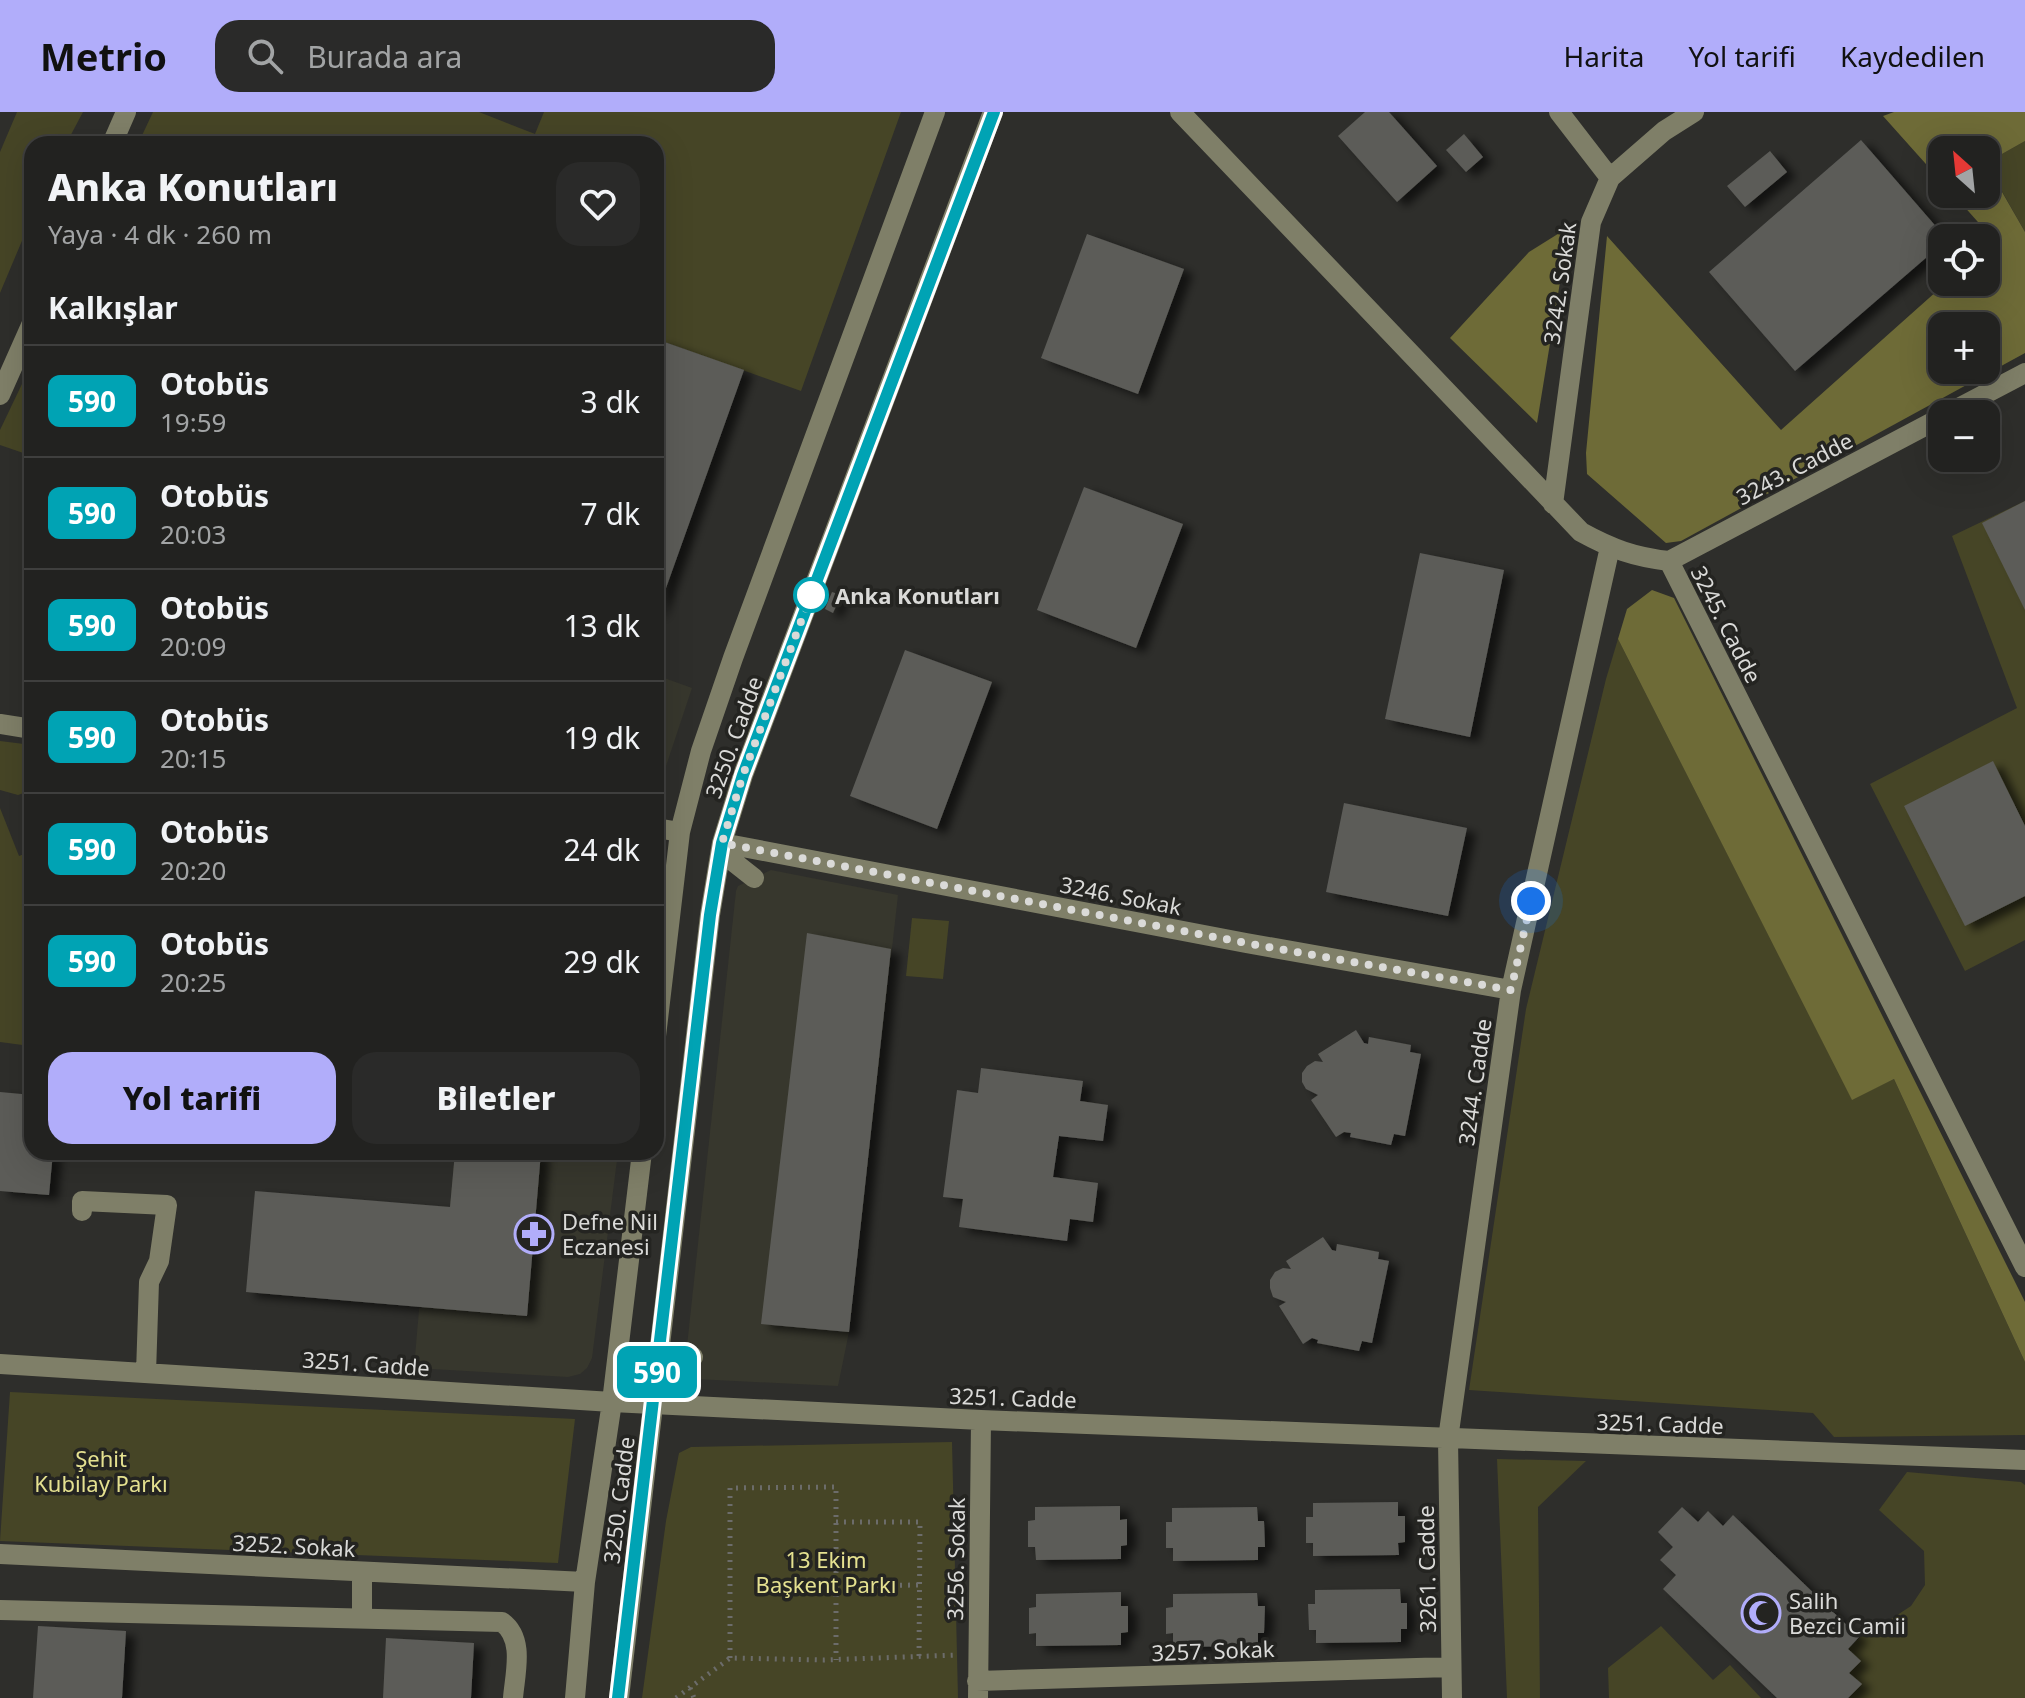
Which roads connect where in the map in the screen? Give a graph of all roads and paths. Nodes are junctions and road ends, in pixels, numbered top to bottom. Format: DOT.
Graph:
graph roads {
  1 [pos="126,112"];
  2 [pos="935,112"];
  3 [pos="993,112"];
  4 [pos="1180,112"];
  5 [pos="1559,112"];
  6 [pos="1694,112"];
  7 [pos="116,136"];
  8 [pos="1610,178"];
  9 [pos="24,341"];
  10 [pos="2025,373"];
  11 [pos="0,395"];
  12 [pos="1974,400"];
  13 [pos="1928,424"];
  14 [pos="1553,504"];
  15 [pos="1610,547"];
  16 [pos="1669,561"];
  17 [pos="0,724"];
  18 [pos="24,728"];
  19 [pos="664,829"];
  20 [pos="680,832"];
  21 [pos="722,847"];
  22 [pos="754,878"];
  23 [pos="664,968"];
  24 [pos="1511,990"];
  25 [pos="641,1160"];
  26 [pos="82,1211"];
  27 [pos="2025,1267"];
  28 [pos="693,1357"];
  29 [pos="0,1364"];
  30 [pos="658,1365"];
  31 [pos="146,1373"];
  32 [pos="612,1402"];
  33 [pos="654,1404"];
  34 [pos="981,1420"];
  35 [pos="1448,1439"];
  36 [pos="2025,1460"];
  37 [pos="836,1522"];
  38 [pos="0,1554"];
  39 [pos="362,1572"];
  40 [pos="585,1582"];
  41 [pos="919,1585"];
  42 [pos="836,1586"];
  43 [pos="0,1610"];
  44 [pos="362,1619"];
  45 [pos="978,1654"];
  46 [pos="919,1656"];
  47 [pos="730,1658"];
  48 [pos="836,1660"];
  49 [pos="1451,1667"];
  50 [pos="690,1688"];
  51 [pos="977,1690"];
  52 [pos="513,1698"];
  53 [pos="575,1698"];
  54 [pos="619,1698"];
  55 [pos="676,1698"];
  56 [pos="694,1698"];
  57 [pos="1452,1698"];
  1 -- 7 [label="street"];
  2 -- 20 [label="street, 3250. Cadde"];
  3 -- 21 [label="street, 3250. Cadde"];
  4 -- 14 [label="street, 3245. Cadde"];
  5 -- 8 [label="street"];
  6 -- 8 [label="street, 3242. Sokak"];
  8 -- 14 [label="street, 3242. Sokak"];
  9 -- 11 [label="street"];
  10 -- 12 [label="street"];
  13 -- 16 [label="street, 3243. Cadde"];
  14 -- 15 [label="street, 3245. Cadde"];
  15 -- 16 [label="street, 3245. Cadde"];
  15 -- 24 [label="street, 3244. Cadde"];
  16 -- 27 [label="street, 3245. Cadde"];
  17 -- 18 [label="street"];
  19 -- 20 [label="street"];
  20 -- 23 [label="street, 3250. Cadde"];
  21 -- 22 [label="street"];
  21 -- 24 [label="street, 3246. Sokak"];
  21 -- 30 [label="street, 3250. Cadde"];
  24 -- 35 [label="street, 3244. Cadde"];
  25 -- 32 [label="street, 3250. Cadde"];
  26 -- 31 [label="street"];
  28 -- 30 [label="street"];
  29 -- 31 [label="street, 3251. Cadde"];
  30 -- 33 [label="street, 3250. Cadde"];
  31 -- 32 [label="street, 3251. Cadde"];
  32 -- 33 [label="street, 3251. Cadde"];
  32 -- 40 [label="street, 3250. Cadde"];
  33 -- 34 [label="street, 3251. Cadde"];
  33 -- 54 [label="street, 3250. Cadde"];
  34 -- 35 [label="street, 3251. Cadde"];
  34 -- 45 [label="street, 3256. Sokak"];
  35 -- 36 [label="street, 3251. Cadde"];
  35 -- 49 [label="street, 3261. Cadde"];
  37 -- 41 [label="path"];
  37 -- 42 [label="path"];
  37 -- 47 [label="path"];
  38 -- 39 [label="street, 3252. Sokak"];
  39 -- 40 [label="street, 3252. Sokak"];
  39 -- 44 [label="street"];
  40 -- 53 [label="street, 3250. Cadde"];
  41 -- 42 [label="path"];
  41 -- 46 [label="path"];
  42 -- 48 [label="path"];
  43 -- 44 [label="street"];
  44 -- 52 [label="street"];
  45 -- 46 [label="path"];
  45 -- 51 [label="street, 3256. Sokak"];
  46 -- 48 [label="path"];
  47 -- 48 [label="path"];
  47 -- 50 [label="path"];
  49 -- 51 [label="street, 3257. Sokak"];
  49 -- 57 [label="street, 3261. Cadde"];
  50 -- 55 [label="path"];
  50 -- 56 [label="path"];
}
